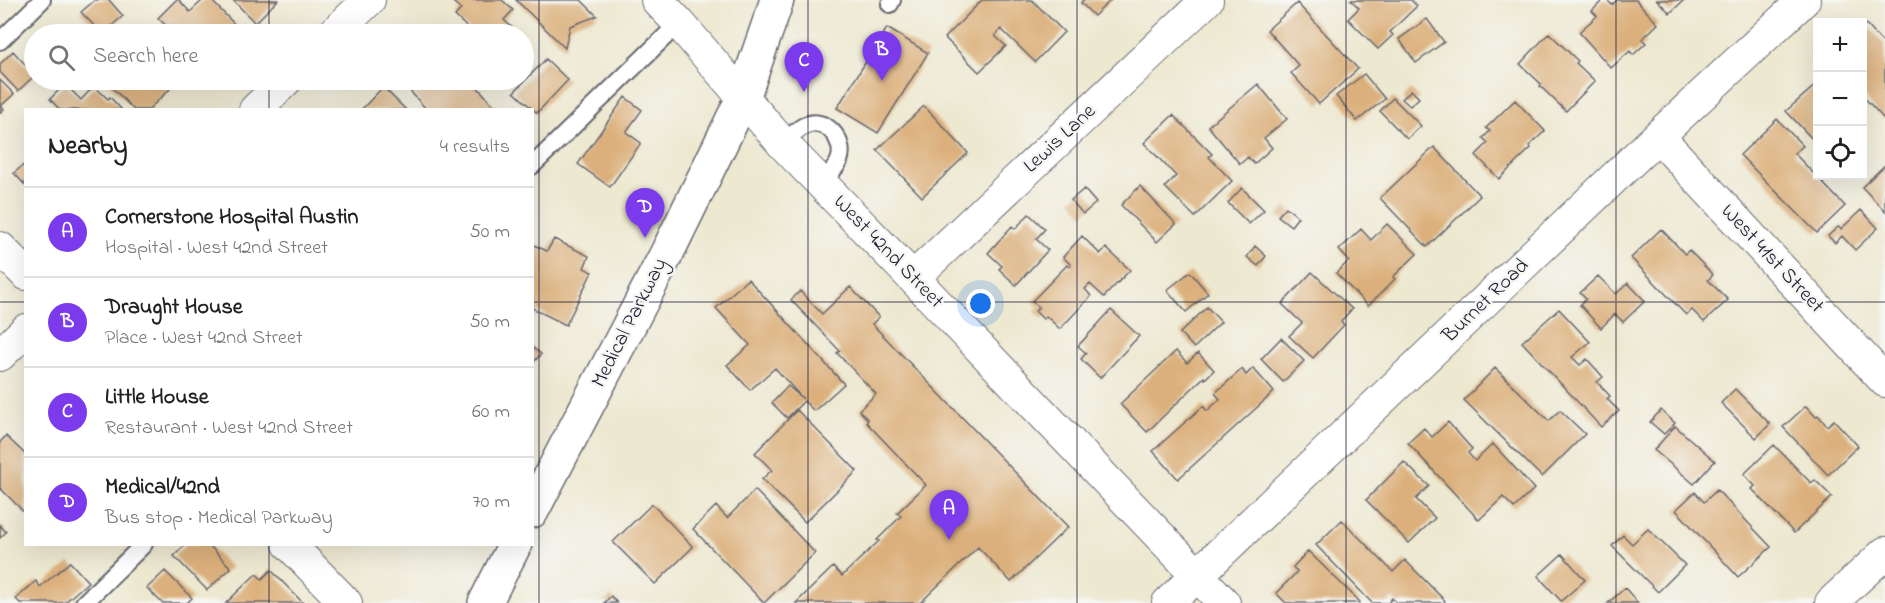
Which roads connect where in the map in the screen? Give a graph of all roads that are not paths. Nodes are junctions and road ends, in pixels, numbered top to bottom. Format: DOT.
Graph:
graph roads {
  1 [pos="42,0"];
  2 [pos="369,0"];
  3 [pos="657,0"];
  4 [pos="777,0"];
  5 [pos="1208,0"];
  6 [pos="1804,0"];
  7 [pos="679,23"];
  8 [pos="344,24"];
  9 [pos="0,41"];
  10 [pos="276,90"];
  11 [pos="743,98"];
  12 [pos="257,108"];
  13 [pos="1658,136"];
  14 [pos="783,144"];
  15 [pos="534,164"];
  16 [pos="821,183"];
  17 [pos="0,248"];
  18 [pos="24,272"];
  19 [pos="913,278"];
  20 [pos="24,332"];
  21 [pos="0,355"];
  22 [pos="1885,381"];
  23 [pos="534,507"];
  24 [pos="142,546"];
  25 [pos="291,546"];
  26 [pos="514,546"];
  27 [pos="1885,553"];
  28 [pos="1198,576"];
  29 [pos="84,603"];
  30 [pos="346,603"];
  31 [pos="485,603"];
  32 [pos="1168,603"];
  33 [pos="1224,603"];
  34 [pos="1831,603"];
  1 -- 9 [label="lane"];
  2 -- 8 [label="street"];
  3 -- 7 [label="street, West 42nd Street"];
  4 -- 11 [label="street, Medical Parkway"];
  5 -- 19 [label="street, Lewis Lane"];
  6 -- 13 [label="street, Burnet Road"];
  7 -- 11 [label="street, West 42nd Street"];
  7 -- 15 [label="lane"];
  10 -- 12 [label="street"];
  11 -- 14 [label="street, West 42nd Street"];
  11 -- 23 [label="street, Medical Parkway"];
  13 -- 22 [label="street, West 41st Street"];
  13 -- 28 [label="street, Burnet Road"];
  14 -- 16 [label="street, West 42nd Street"];
  14 -- 16 [label="lane"];
  16 -- 19 [label="street, West 42nd Street"];
  17 -- 18 [label="street"];
  19 -- 28 [label="street, West 42nd Street"];
  20 -- 21 [label="street"];
  24 -- 29 [label="lane"];
  25 -- 30 [label="street"];
  26 -- 31 [label="street"];
  27 -- 34 [label="street"];
  28 -- 32 [label="street, Burnet Road"];
  28 -- 33 [label="street, West 42nd Street"];
}
